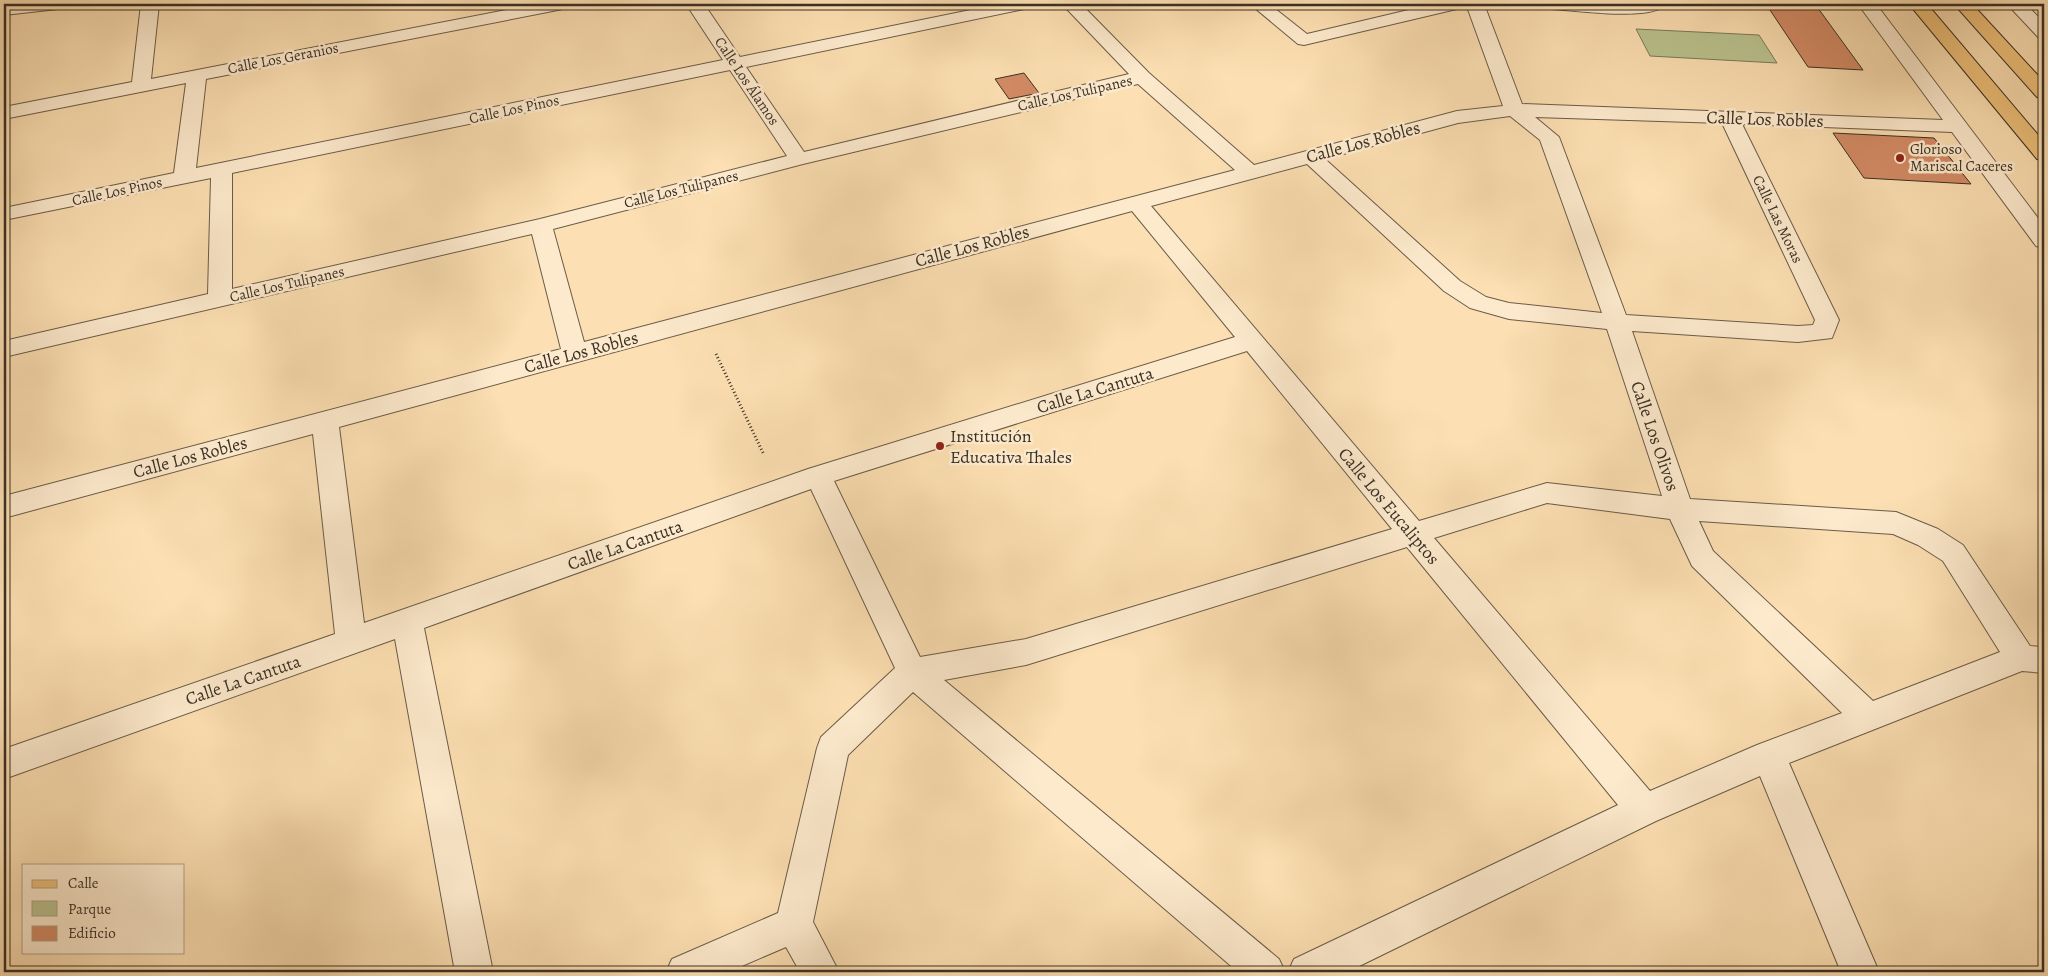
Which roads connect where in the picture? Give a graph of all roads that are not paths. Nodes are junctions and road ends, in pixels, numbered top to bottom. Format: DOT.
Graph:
graph roads {
  1 [pos="58,4"];
  2 [pos="150,4"];
  3 [pos="563,4"];
  4 [pos="695,4"];
  5 [pos="1024,4"];
  6 [pos="1070,4"];
  7 [pos="1259,4"];
  8 [pos="1455,4"];
  9 [pos="1475,4"];
  10 [pos="1552,4"];
  11 [pos="1867,4"];
  12 [pos="1918,4"];
  13 [pos="1963,4"];
  14 [pos="2016,4"];
  15 [pos="1648,6"];
  16 [pos="4,10"];
  17 [pos="2044,33"];
  18 [pos="736,63"];
  19 [pos="197,75"];
  20 [pos="1142,77"];
  21 [pos="141,86"];
  22 [pos="2044,93"];
  23 [pos="1514,110"];
  24 [pos="4,113"];
  25 [pos="1729,118"];
  26 [pos="1957,126"];
  27 [pos="2044,155"];
  28 [pos="1310,156"];
  29 [pos="799,159"];
  30 [pos="222,169"];
  31 [pos="1250,172"];
  32 [pos="184,177"];
  33 [pos="1136,202"];
  34 [pos="4,214"];
  35 [pos="541,225"];
  36 [pos="2044,241"];
  37 [pos="220,299"];
  38 [pos="1617,322"];
  39 [pos="1251,341"];
  40 [pos="4,349"];
  41 [pos="575,354"];
  42 [pos="325,421"];
  43 [pos="818,476"];
  44 [pos="4,507"];
  45 [pos="1680,509"];
  46 [pos="1413,535"];
  47 [pos="407,621"];
  48 [pos="351,641"];
  49 [pos="2032,659"];
  50 [pos="912,672"];
  51 [pos="1868,717"];
  52 [pos="1769,756"];
  53 [pos="4,764"];
  54 [pos="1644,810"];
  55 [pos="794,925"];
  56 [pos="474,972"];
  57 [pos="685,972"];
  58 [pos="820,972"];
  59 [pos="1266,972"];
  60 [pos="1307,972"];
  61 [pos="1860,972"];
  1 -- 16 [label="street"];
  2 -- 21 [label="street"];
  3 -- 19 [label="street, Calle Los Geranios"];
  4 -- 18 [label="street, Calle Los Álamos"];
  5 -- 18 [label="street, Calle Los Pinos"];
  6 -- 20 [label="street"];
  7 -- 8 [label="street"];
  9 -- 23 [label="street"];
  10 -- 15 [label="street"];
  11 -- 26 [label="street"];
  12 -- 27 [label="main road"];
  13 -- 22 [label="main road"];
  14 -- 17 [label="street"];
  18 -- 29 [label="street, Calle Los Álamos"];
  18 -- 30 [label="street, Calle Los Pinos"];
  19 -- 21 [label="street, Calle Los Geranios"];
  19 -- 32 [label="street"];
  20 -- 29 [label="street, Calle Los Tulipanes"];
  20 -- 31 [label="street"];
  21 -- 24 [label="street, Calle Los Geranios"];
  23 -- 25 [label="street, Calle Los Robles"];
  23 -- 28 [label="street, Calle Los Robles"];
  23 -- 38 [label="street, Calle Los Olivos"];
  25 -- 26 [label="street, Calle Los Robles"];
  25 -- 38 [label="street, Calle Las Moras"];
  26 -- 36 [label="street"];
  28 -- 31 [label="street, Calle Los Robles"];
  28 -- 38 [label="street"];
  29 -- 35 [label="street, Calle Los Tulipanes"];
  30 -- 32 [label="street, Calle Los Pinos"];
  30 -- 37 [label="street"];
  31 -- 33 [label="street, Calle Los Robles"];
  32 -- 34 [label="street, Calle Los Pinos"];
  33 -- 39 [label="street, Calle Los Eucaliptos"];
  33 -- 41 [label="street, Calle Los Robles"];
  35 -- 37 [label="street, Calle Los Tulipanes"];
  35 -- 41 [label="street"];
  37 -- 40 [label="street, Calle Los Tulipanes"];
  38 -- 45 [label="street, Calle Los Olivos"];
  39 -- 43 [label="street, Calle La Cantuta"];
  39 -- 46 [label="street, Calle Los Eucaliptos"];
  41 -- 42 [label="street, Calle Los Robles"];
  42 -- 44 [label="street, Calle Los Robles"];
  42 -- 48 [label="street"];
  43 -- 47 [label="street, Calle La Cantuta"];
  43 -- 50 [label="street"];
  45 -- 46 [label="street"];
  45 -- 49 [label="street"];
  45 -- 51 [label="street, Calle Los Olivos"];
  46 -- 50 [label="street"];
  46 -- 54 [label="street, Calle Los Eucaliptos"];
  47 -- 48 [label="street, Calle La Cantuta"];
  47 -- 56 [label="street"];
  48 -- 53 [label="street, Calle La Cantuta"];
  49 -- 51 [label="street"];
  50 -- 55 [label="street"];
  50 -- 59 [label="street"];
  51 -- 52 [label="street"];
  52 -- 54 [label="street"];
  52 -- 61 [label="street"];
  54 -- 60 [label="street"];
  55 -- 57 [label="street"];
  55 -- 58 [label="street"];
}
